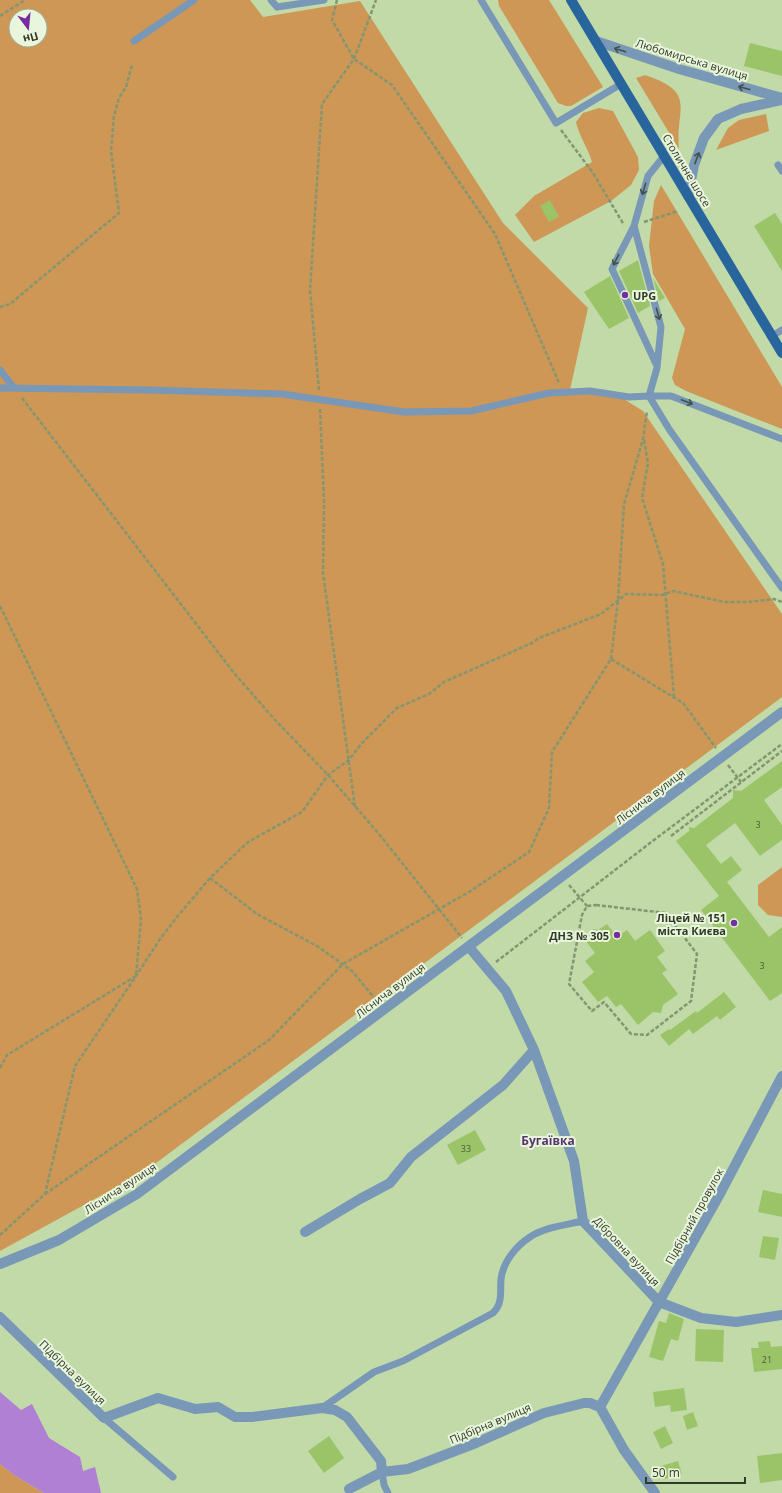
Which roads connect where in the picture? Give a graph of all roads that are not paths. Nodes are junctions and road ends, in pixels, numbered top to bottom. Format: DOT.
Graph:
graph roads {
  1 [pos="194,0"];
  2 [pos="271,0"];
  3 [pos="324,0"];
  4 [pos="481,0"];
  5 [pos="571,0"];
  6 [pos="134,41"];
  7 [pos="596,42"];
  8 [pos="621,84"];
  9 [pos="782,99"];
  10 [pos="664,156"];
  11 [pos="778,165"];
  12 [pos="782,171"];
  13 [pos="688,196"];
  14 [pos="634,226"];
  15 [pos="782,330"];
  16 [pos="772,336"];
  17 [pos="782,353"];
  18 [pos="658,368"];
  19 [pos="0,370"];
  20 [pos="0,388"];
  21 [pos="14,388"];
  22 [pos="649,396"];
  23 [pos="782,439"];
  24 [pos="782,588"];
  25 [pos="782,712"];
  26 [pos="469,946"];
  27 [pos="534,1050"];
  28 [pos="782,1076"];
  29 [pos="583,1221"];
  30 [pos="305,1232"];
  31 [pos="0,1264"];
  32 [pos="659,1302"];
  33 [pos="782,1315"];
  34 [pos="0,1317"];
  35 [pos="600,1407"];
  36 [pos="322,1408"];
  37 [pos="104,1418"];
  38 [pos="382,1472"];
  39 [pos="173,1477"];
  40 [pos="349,1489"];
  41 [pos="388,1493"];
  42 [pos="656,1493"];
  1 -- 6 [label="lane"];
  2 -- 3 [label="lane"];
  4 -- 8 [label="lane"];
  5 -- 7 [label="main road, Столичне шосе"];
  7 -- 8 [label="main road, Столичне шосе"];
  9 -- 7 [label="street, Любомирська вулиця, one-way"];
  8 -- 10 [label="main road, Столичне шосе"];
  13 -- 9 [label="street, Любомирська вулиця, one-way"];
  10 -- 13 [label="main road, Столичне шосе"];
  10 -- 14 [label="lane, one-way"];
  11 -- 12 [label="lane"];
  13 -- 16 [label="main road, Столичне шосе"];
  14 -- 18 [label="lane, one-way"];
  14 -- 18 [label="lane, one-way"];
  15 -- 16 [label="lane"];
  16 -- 17 [label="main road, Столичне шосе"];
  18 -- 22 [label="lane"];
  19 -- 21 [label="lane"];
  20 -- 21 [label="lane"];
  21 -- 22 [label="lane"];
  22 -- 23 [label="lane, one-way"];
  22 -- 24 [label="lane"];
  25 -- 26 [label="street, Ліснича вулиця"];
  26 -- 27 [label="street, Дібровна вулиця"];
  26 -- 31 [label="street, Ліснича вулиця"];
  27 -- 29 [label="street, Дібровна вулиця"];
  27 -- 30 [label="street"];
  28 -- 32 [label="street, Підбірний провулок"];
  29 -- 32 [label="street, Дібровна вулиця"];
  29 -- 36 [label="lane, Підбірна вулиця"];
  32 -- 33 [label="street, Дібровна вулиця"];
  32 -- 35 [label="street, Підбірний провулок"];
  34 -- 37 [label="street, Підбірна вулиця"];
  35 -- 38 [label="street, Підбірна вулиця"];
  35 -- 42 [label="street"];
  36 -- 37 [label="street, Підбірна вулиця"];
  36 -- 38 [label="street, Підбірна вулиця"];
  37 -- 39 [label="lane"];
  38 -- 40 [label="street"];
  38 -- 41 [label="lane"];
}
